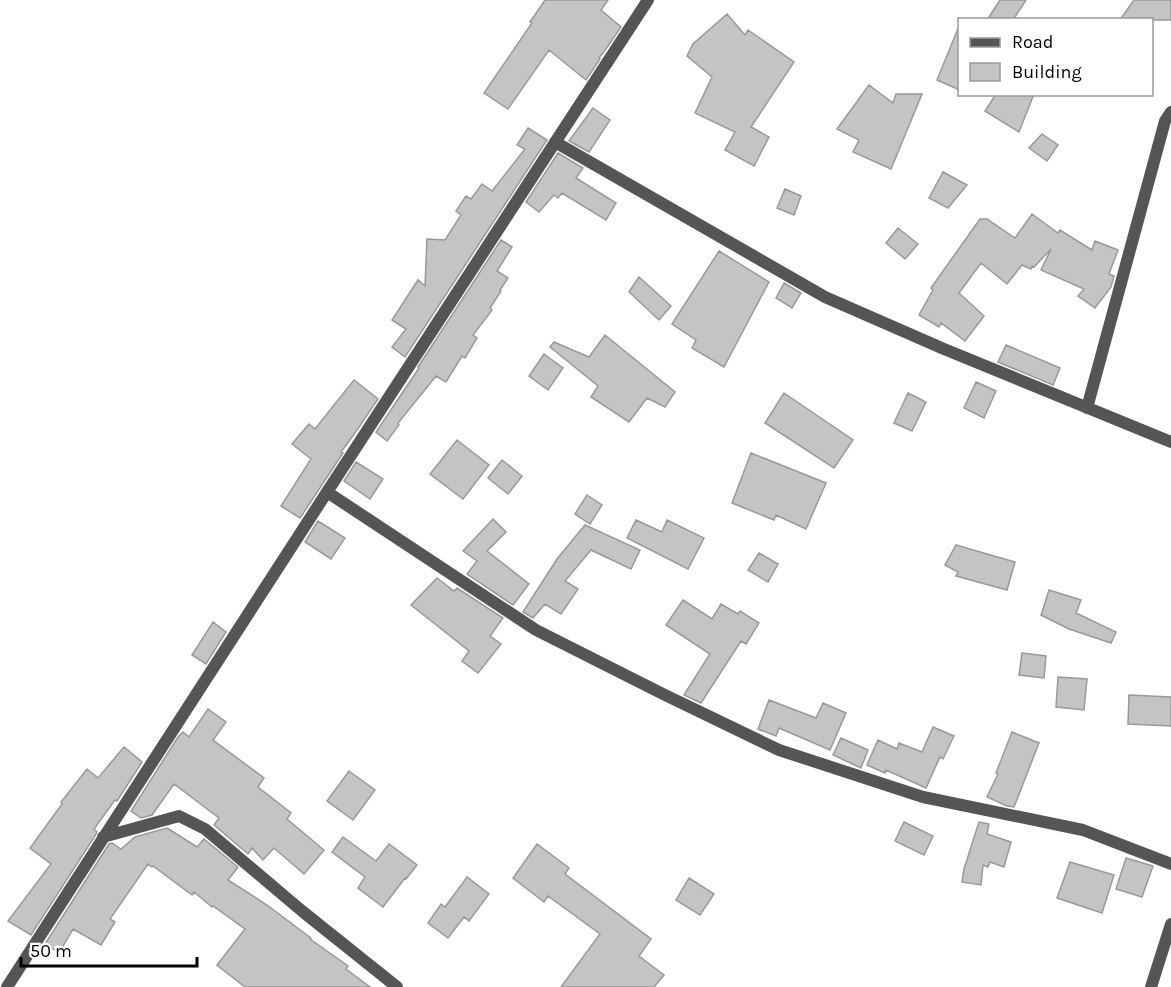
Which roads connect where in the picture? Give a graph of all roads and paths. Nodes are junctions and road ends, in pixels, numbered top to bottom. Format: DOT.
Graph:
graph roads {
  1 [pos="648,0"];
  2 [pos="1171,112"];
  3 [pos="555,142"];
  4 [pos="1087,408"];
  5 [pos="1171,442"];
  6 [pos="327,492"];
  7 [pos="103,837"];
  8 [pos="1171,864"];
  9 [pos="1171,924"];
  10 [pos="7,987"];
  11 [pos="397,987"];
  12 [pos="1151,987"];
  1 -- 3 [label="street"];
  2 -- 4 [label="street"];
  3 -- 4 [label="street"];
  3 -- 6 [label="street"];
  4 -- 5 [label="street"];
  6 -- 7 [label="street"];
  6 -- 8 [label="street"];
  7 -- 10 [label="street"];
  7 -- 11 [label="street"];
  9 -- 12 [label="street"];
}
